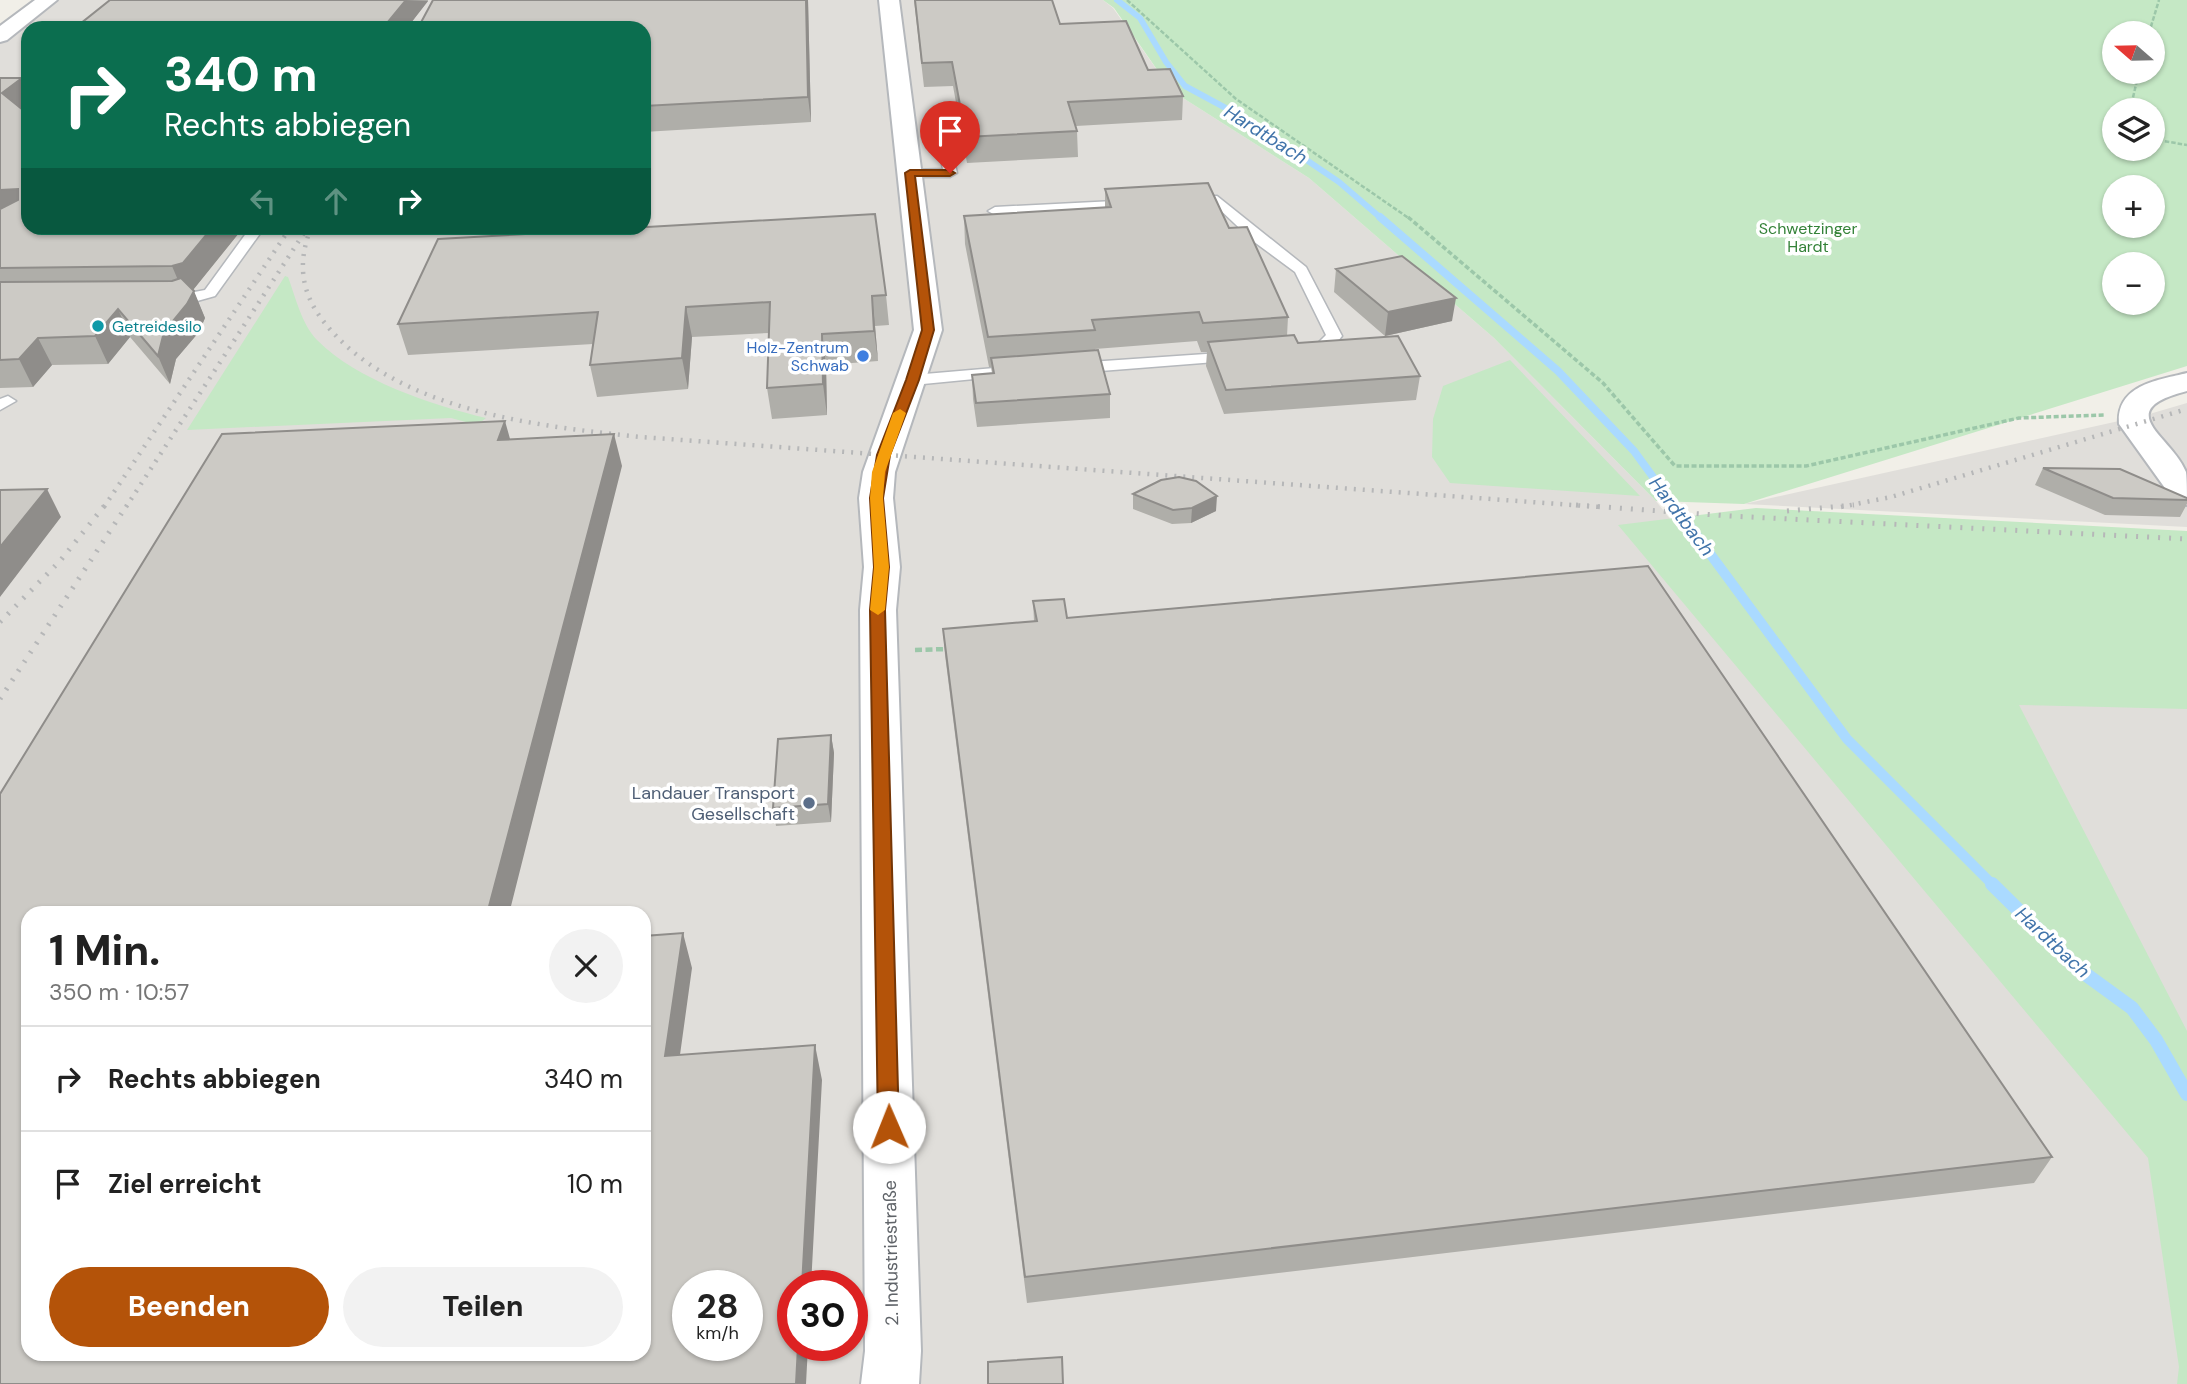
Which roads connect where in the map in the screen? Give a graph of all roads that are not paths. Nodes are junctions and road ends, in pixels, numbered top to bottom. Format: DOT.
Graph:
graph roads {
  1 [pos="47,0"];
  2 [pos="889,0"];
  3 [pos="0,36"];
  4 [pos="21,83"];
  5 [pos="0,84"];
  6 [pos="937,113"];
  7 [pos="910,173"];
  8 [pos="1175,202"];
  9 [pos="1147,203"];
  10 [pos="995,211"];
  11 [pos="252,235"];
  12 [pos="157,301"];
  13 [pos="1293,353"];
  14 [pos="1253,356"];
  15 [pos="1060,369"];
  16 [pos="1032,370"];
  17 [pos="913,380"];
  18 [pos="2187,382"];
  19 [pos="2187,495"];
  20 [pos="890,1384"];
  1 -- 3 [label="street"];
  2 -- 7 [label="street, 2. Industriestraße"];
  4 -- 5 [label="lane"];
  6 -- 7 [label="lane"];
  7 -- 17 [label="street, 2. Industriestraße"];
  8 -- 13 [label="lane"];
  9 -- 10 [label="lane"];
  11 -- 12 [label="lane"];
  14 -- 15 [label="lane"];
  16 -- 17 [label="lane"];
  17 -- 20 [label="street, 2. Industriestraße"];
  18 -- 19 [label="street"];
}
